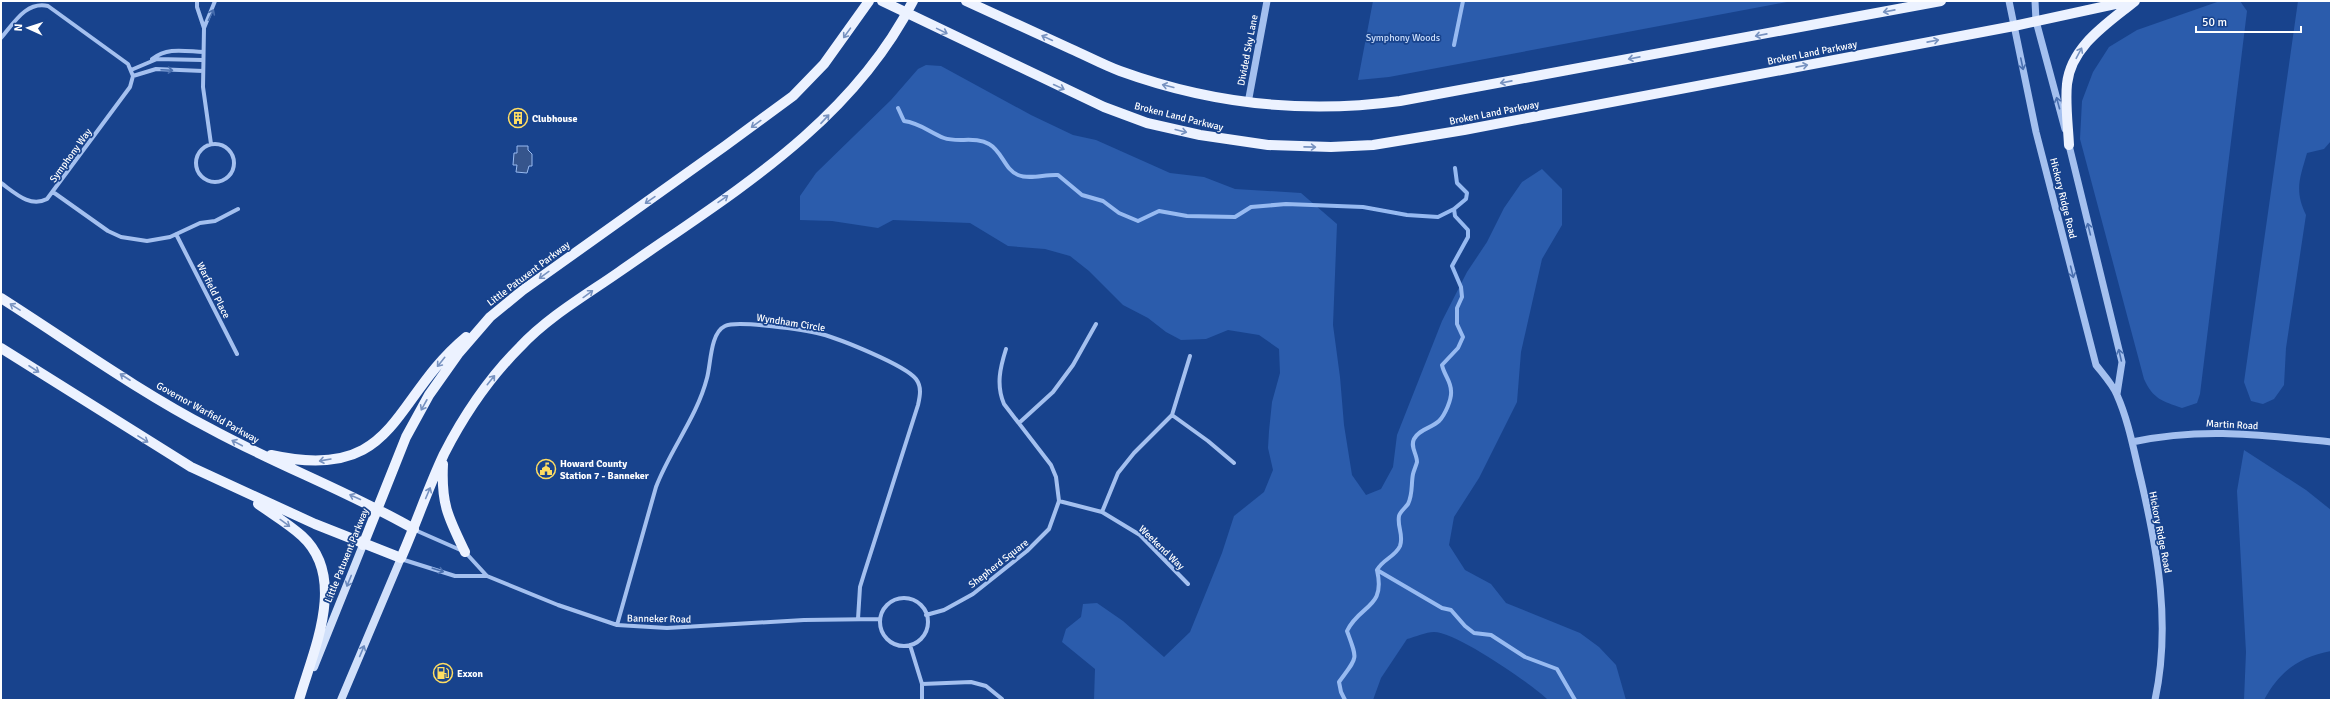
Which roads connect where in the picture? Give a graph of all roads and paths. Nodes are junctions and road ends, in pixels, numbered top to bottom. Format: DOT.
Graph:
graph roads {
  1 [pos="197,1"];
  2 [pos="215,1"];
  3 [pos="869,1"];
  4 [pos="882,1"];
  5 [pos="913,1"];
  6 [pos="966,1"];
  7 [pos="1267,1"];
  8 [pos="1941,1"];
  9 [pos="2009,1"];
  10 [pos="2035,1"];
  11 [pos="2129,1"];
  12 [pos="2135,1"];
  13 [pos="907,13"];
  14 [pos="2036,21"];
  15 [pos="2014,26"];
  16 [pos="204,28"];
  17 [pos="1,38"];
  18 [pos="203,52"];
  19 [pos="202,60"];
  20 [pos="149,61"];
  21 [pos="131,70"];
  22 [pos="203,71"];
  23 [pos="133,76"];
  24 [pos="1248,103"];
  25 [pos="211,144"];
  26 [pos="2069,145"];
  27 [pos="1,183"];
  28 [pos="54,192"];
  29 [pos="238,209"];
  30 [pos="176,234"];
  31 [pos="1,298"];
  32 [pos="490,317"];
  33 [pos="1096,324"];
  34 [pos="1,348"];
  35 [pos="1006,349"];
  36 [pos="237,354"];
  37 [pos="1190,356"];
  38 [pos="2117,394"];
  39 [pos="1172,415"];
  40 [pos="1019,423"];
  41 [pos="2132,442"];
  42 [pos="2331,442"];
  43 [pos="250,450"];
  44 [pos="444,456"];
  45 [pos="1234,463"];
  46 [pos="241,492"];
  47 [pos="1059,501"];
  48 [pos="378,508"];
  49 [pos="1102,512"];
  50 [pos="414,529"];
  51 [pos="363,545"];
  52 [pos="465,552"];
  53 [pos="401,558"];
  54 [pos="487,576"];
  55 [pos="1188,584"];
  56 [pos="926,615"];
  57 [pos="858,619"];
  58 [pos="880,619"];
  59 [pos="617,625"];
  60 [pos="910,645"];
  61 [pos="922,684"];
  62 [pos="300,700"];
  63 [pos="341,700"];
  64 [pos="922,700"];
  65 [pos="1001,700"];
  66 [pos="2155,700"];
  1 -- 16 [label="street"];
  16 -- 2 [label="street, one-way"];
  3 -- 32 [label="main road, Little Patuxent Parkway, one-way"];
  4 -- 13 [label="main road, Broken Land Parkway"];
  5 -- 13 [label="main road"];
  24 -- 6 [label="main road, one-way"];
  7 -- 24 [label="street, Divided Sky Lane"];
  8 -- 24 [label="main road, one-way"];
  9 -- 15 [label="street, Hickory Ridge Road"];
  10 -- 14 [label="street, Hickory Ridge Road"];
  11 -- 14 [label="main road, Broken Land Parkway"];
  26 -- 12 [label="main road, one-way"];
  13 -- 15 [label="main road, Broken Land Parkway, one-way"];
  44 -- 13 [label="main road, one-way"];
  14 -- 15 [label="main road, Broken Land Parkway"];
  26 -- 14 [label="street, Hickory Ridge Road, one-way"];
  15 -- 38 [label="street, Hickory Ridge Road, one-way"];
  16 -- 18 [label="street"];
  17 -- 21 [label="street"];
  18 -- 19 [label="street"];
  18 -- 20 [label="street"];
  19 -- 20 [label="street"];
  19 -- 22 [label="street"];
  20 -- 21 [label="street"];
  21 -- 23 [label="street"];
  23 -- 22 [label="street, one-way"];
  22 -- 25 [label="street"];
  23 -- 28 [label="street, Symphony Way"];
  25 -- 25 [label="street"];
  38 -- 26 [label="street, Hickory Ridge Road, one-way"];
  27 -- 28 [label="street, Symphony Way"];
  28 -- 30 [label="street"];
  29 -- 30 [label="street"];
  30 -- 36 [label="street, Warfield Place"];
  43 -- 31 [label="main road, Governor Warfield Parkway, one-way"];
  32 -- 43 [label="main road, one-way"];
  32 -- 48 [label="main road, Little Patuxent Parkway, one-way"];
  33 -- 40 [label="street"];
  34 -- 46 [label="main road, one-way"];
  35 -- 40 [label="street, Shepherd Square"];
  37 -- 39 [label="street"];
  38 -- 41 [label="street, Hickory Ridge Road"];
  39 -- 45 [label="street"];
  39 -- 49 [label="street"];
  40 -- 47 [label="street, Shepherd Square"];
  41 -- 42 [label="street, Martin Road"];
  41 -- 66 [label="street, Hickory Ridge Road"];
  48 -- 43 [label="main road, Governor Warfield Parkway, one-way"];
  50 -- 44 [label="main road, one-way"];
  44 -- 52 [label="main road"];
  46 -- 51 [label="main road"];
  46 -- 62 [label="main road, one-way"];
  47 -- 49 [label="street"];
  47 -- 56 [label="street, Shepherd Square"];
  48 -- 50 [label="main road, Governor Warfield Parkway"];
  48 -- 51 [label="main road, Little Patuxent Parkway"];
  49 -- 55 [label="street, Weekend Way"];
  50 -- 52 [label="street"];
  50 -- 53 [label="main road"];
  51 -- 53 [label="main road"];
  51 -- 62 [label="main road, Little Patuxent Parkway, one-way"];
  52 -- 54 [label="street"];
  53 -- 54 [label="street, Banneker Road, one-way"];
  63 -- 53 [label="main road, one-way"];
  54 -- 59 [label="street, Banneker Road"];
  56 -- 58 [label="street"];
  56 -- 60 [label="street"];
  57 -- 58 [label="street, Banneker Road"];
  57 -- 59 [label="street, Banneker Road"];
  57 -- 59 [label="street, Wyndham Circle"];
  58 -- 60 [label="street"];
  60 -- 61 [label="street"];
  61 -- 64 [label="street"];
  61 -- 65 [label="street"];
}
